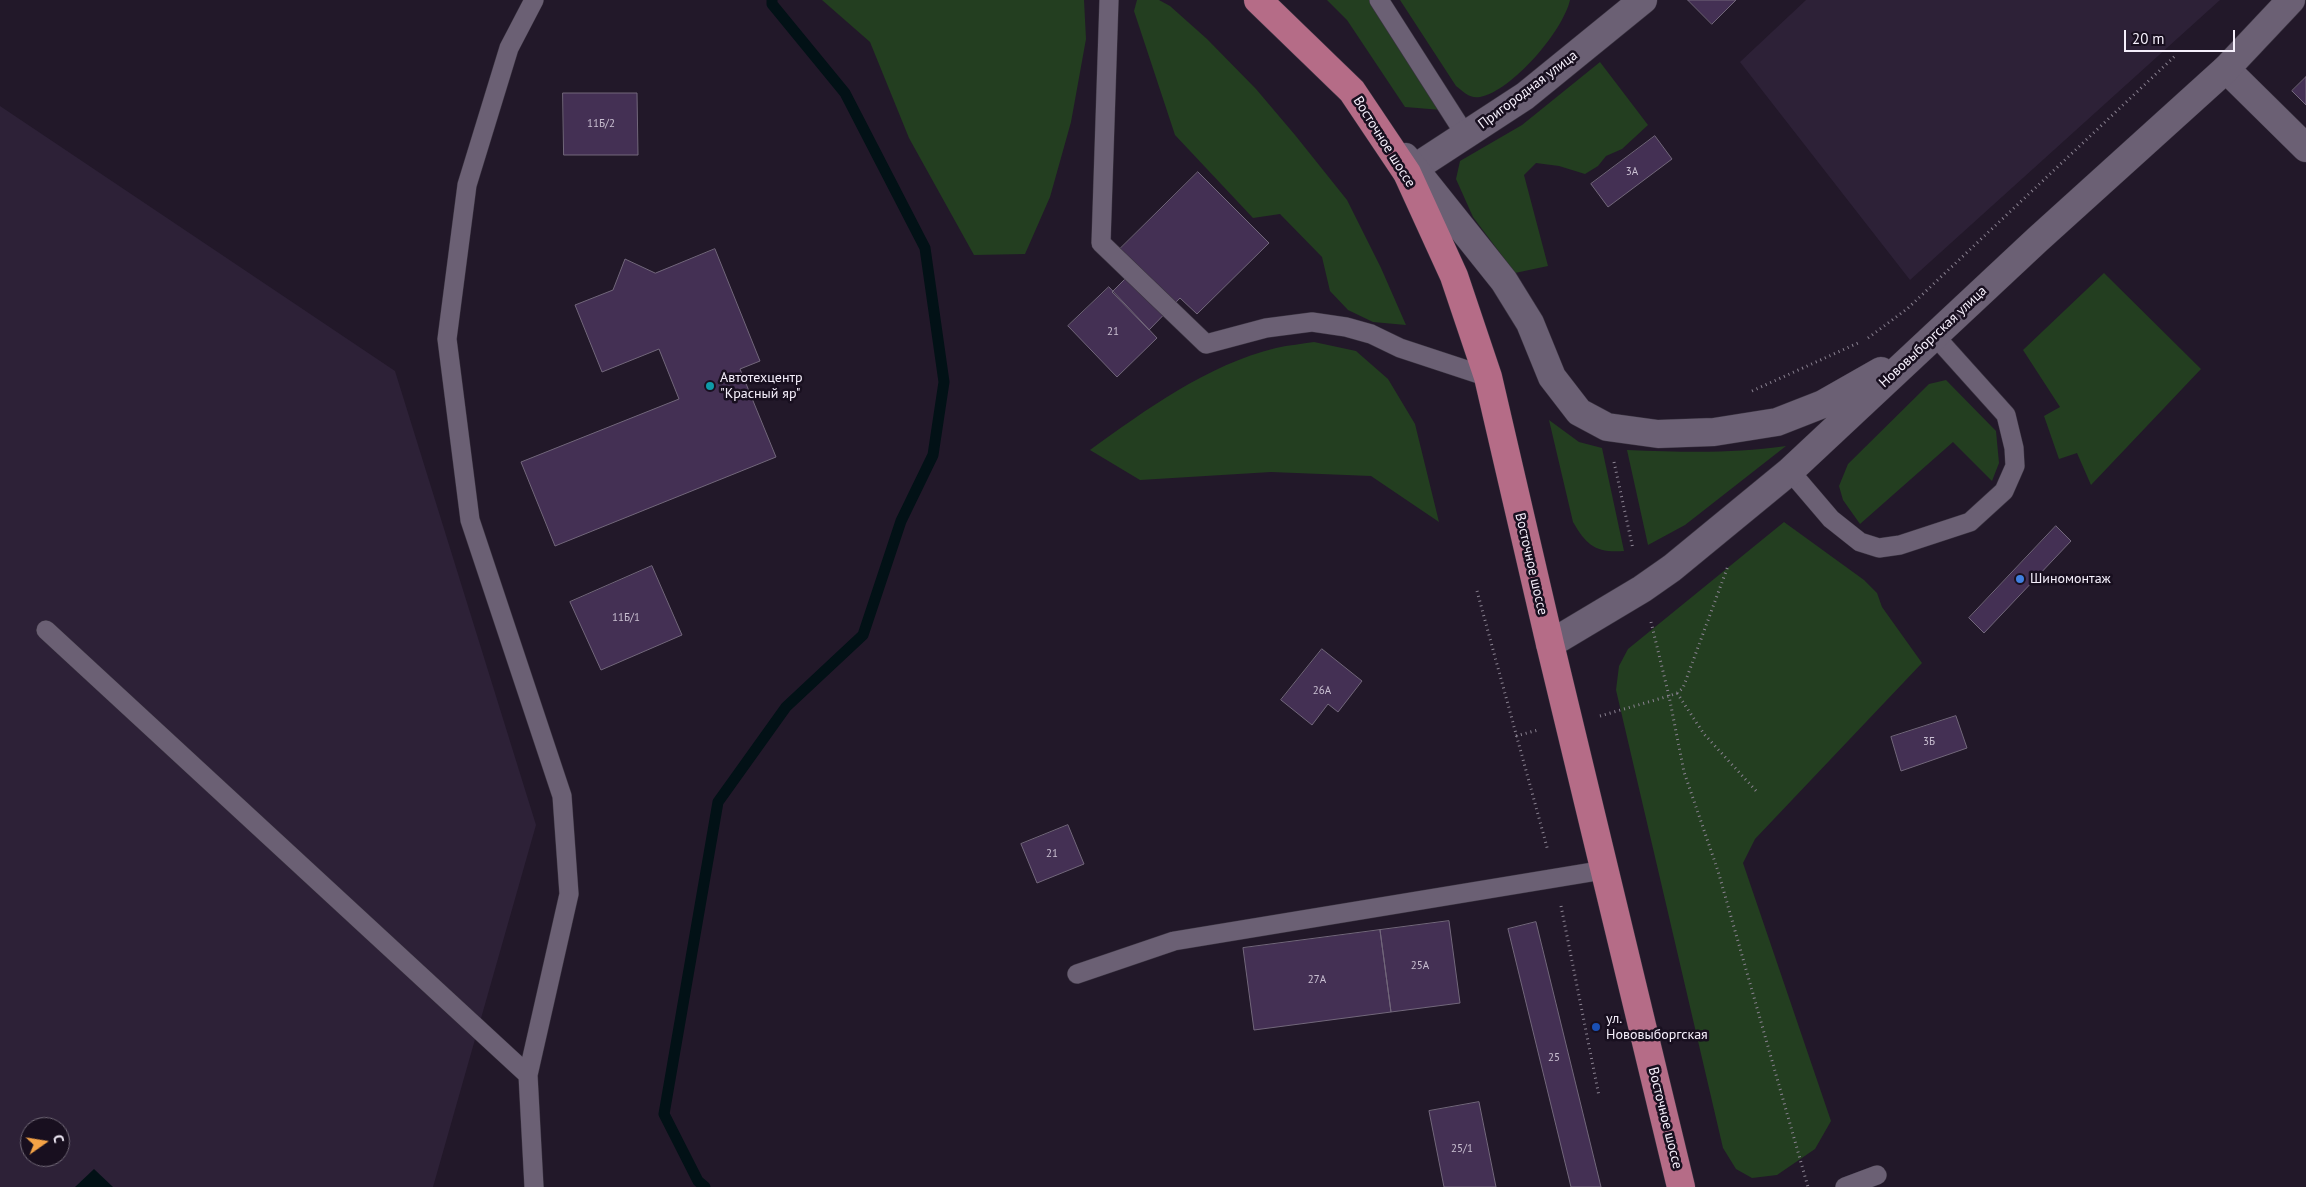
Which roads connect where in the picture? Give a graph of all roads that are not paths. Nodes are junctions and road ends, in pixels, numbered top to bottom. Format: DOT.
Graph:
graph roads {
  1 [pos="534,0"];
  2 [pos="1109,0"];
  3 [pos="1258,0"];
  4 [pos="1380,0"];
  5 [pos="2292,0"];
  6 [pos="1636,3"];
  7 [pos="2226,69"];
  8 [pos="1466,136"];
  9 [pos="2306,148"];
  10 [pos="1411,171"];
  11 [pos="1935,336"];
  12 [pos="1488,377"];
  13 [pos="1790,471"];
  14 [pos="46,630"];
  15 [pos="1550,644"];
  16 [pos="1604,870"];
  17 [pos="1077,974"];
  18 [pos="528,1075"];
  19 [pos="1877,1175"];
  20 [pos="534,1187"];
  21 [pos="1681,1187"];
  22 [pos="1845,1187"];
  1 -- 18 [label="lane"];
  2 -- 12 [label="lane"];
  3 -- 10 [label="main road, Восточное шоссе"];
  4 -- 8 [label="lane"];
  5 -- 7 [label="street, Нововыборгская улица"];
  6 -- 8 [label="street, Пригородная улица"];
  7 -- 9 [label="street"];
  7 -- 11 [label="street, Нововыборгская улица"];
  8 -- 10 [label="street, Пригородная улица"];
  10 -- 11 [label="street"];
  10 -- 12 [label="main road, Восточное шоссе"];
  11 -- 13 [label="street, Нововыборгская улица"];
  11 -- 13 [label="lane"];
  12 -- 15 [label="main road, Восточное шоссе"];
  13 -- 15 [label="street, Нововыборгская улица"];
  14 -- 18 [label="lane"];
  15 -- 16 [label="main road, Восточное шоссе"];
  16 -- 17 [label="lane"];
  16 -- 21 [label="main road, Восточное шоссе"];
  18 -- 20 [label="lane"];
  19 -- 22 [label="lane"];
}
